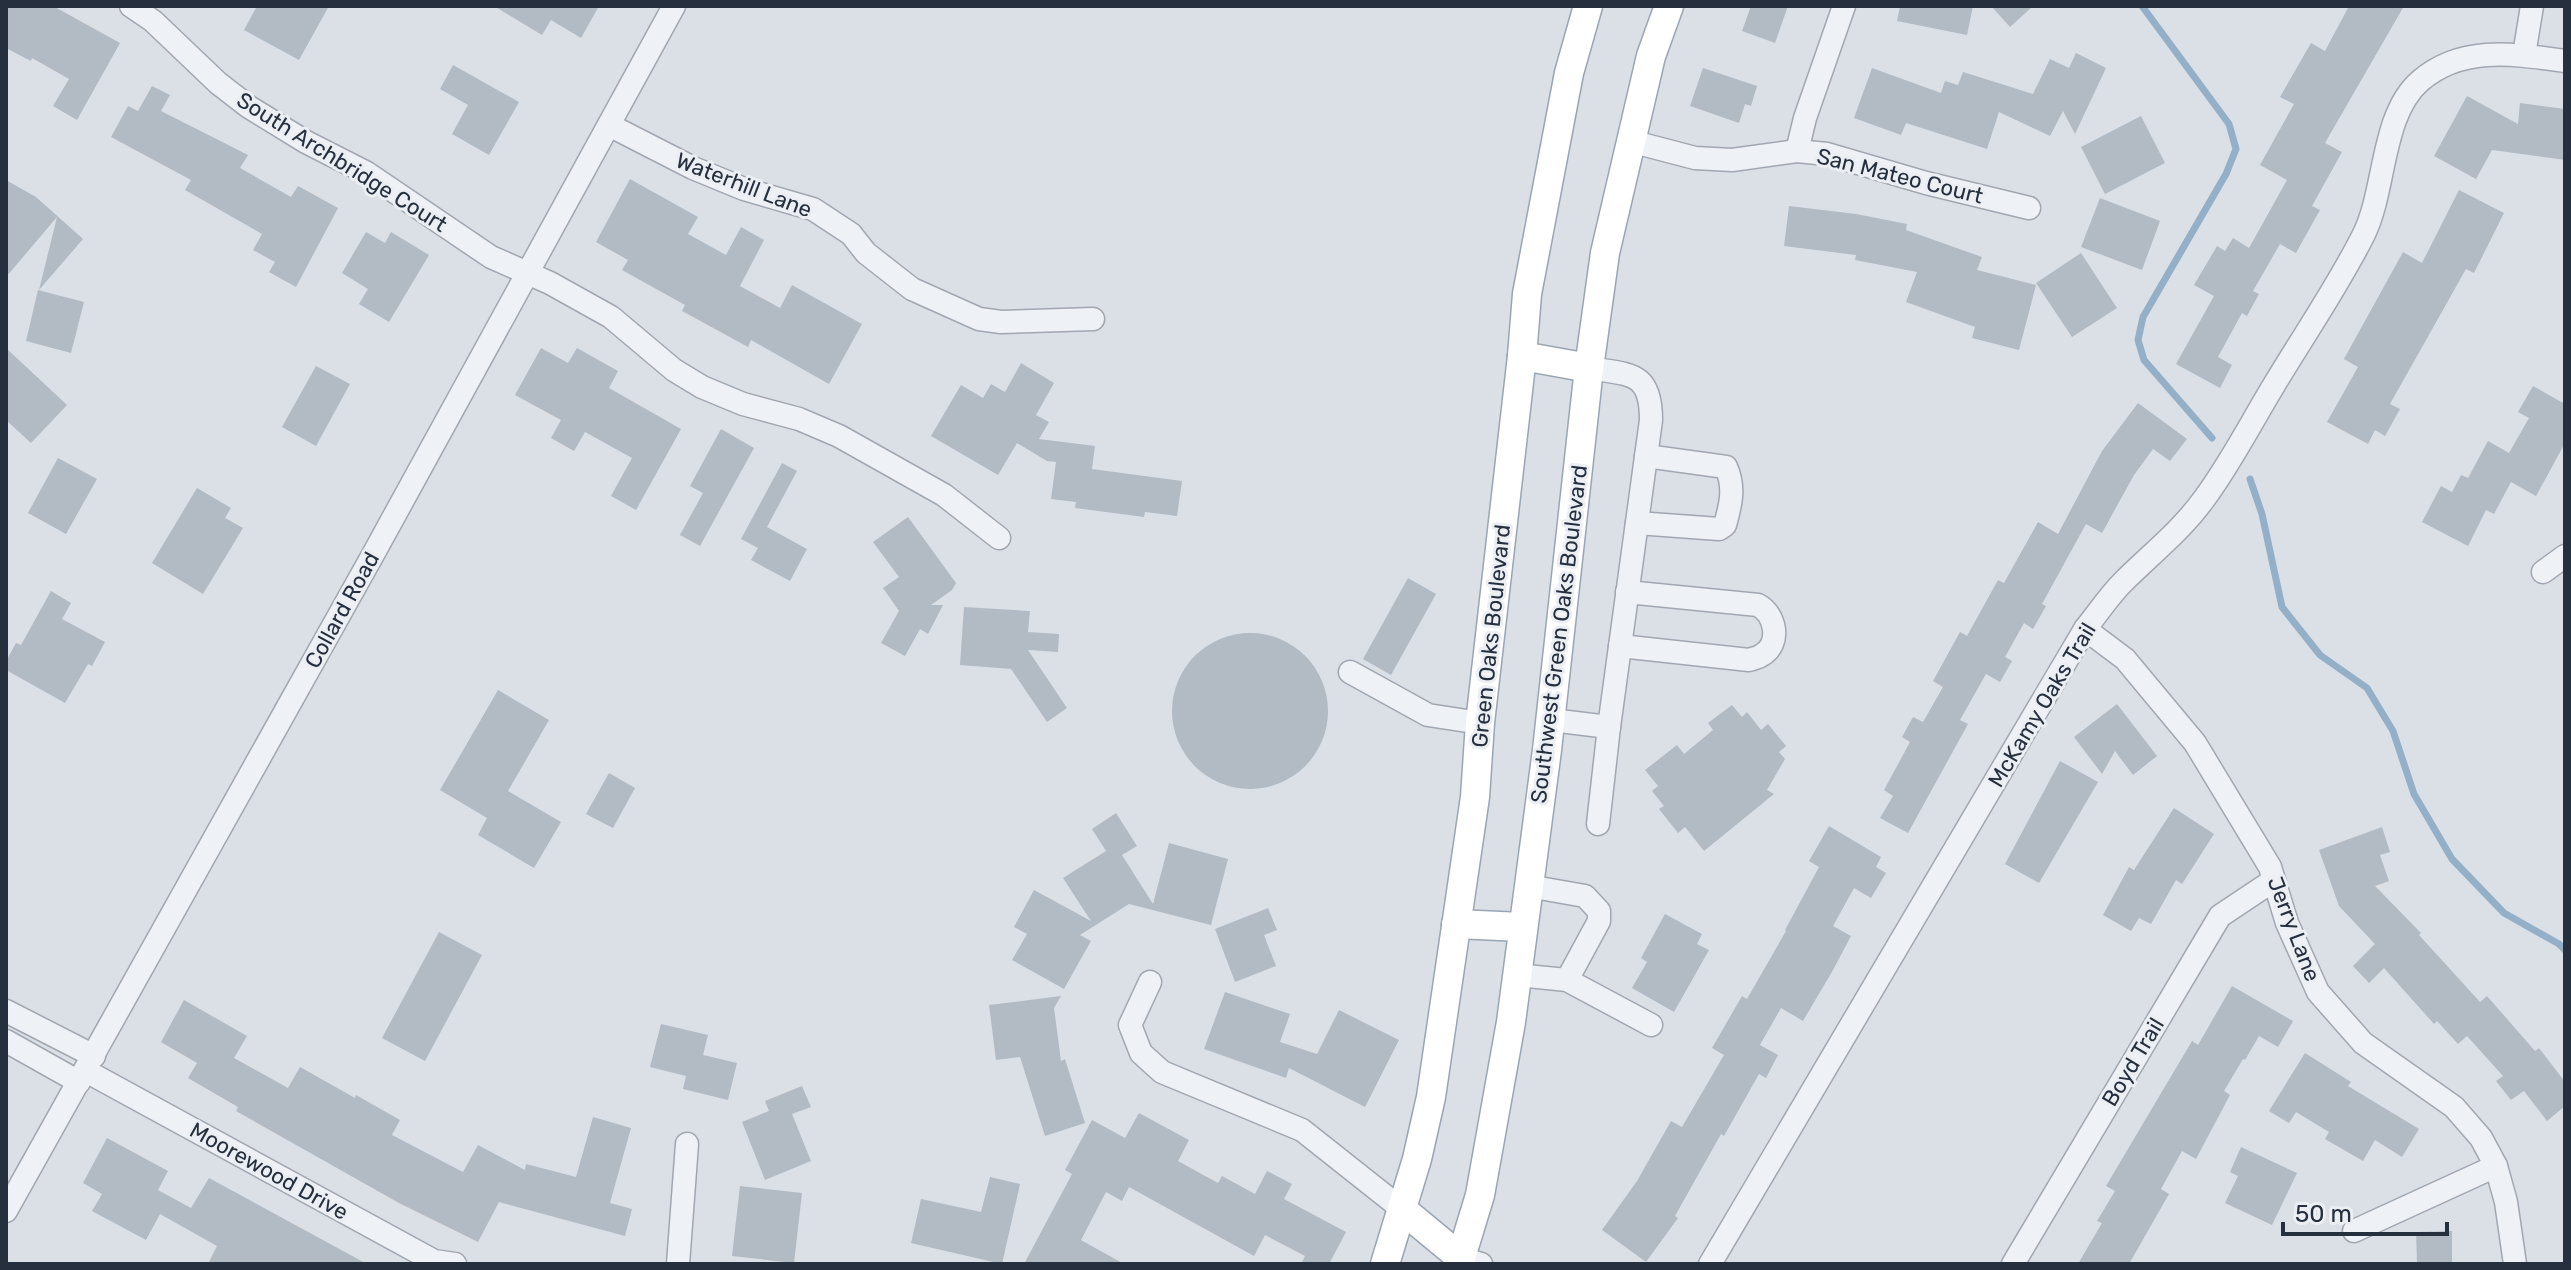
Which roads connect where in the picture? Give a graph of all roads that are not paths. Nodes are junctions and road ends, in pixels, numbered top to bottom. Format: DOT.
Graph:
graph roads {
  1 [pos="131,6"];
  2 [pos="674,6"];
  3 [pos="1588,6"];
  4 [pos="1669,6"];
  5 [pos="1844,6"];
  6 [pos="2532,6"];
  7 [pos="2524,55"];
  8 [pos="2565,61"];
  9 [pos="609,125"];
  10 [pos="1630,141"];
  11 [pos="1797,151"];
  12 [pos="2029,208"];
  13 [pos="527,274"];
  14 [pos="1093,319"];
  15 [pos="1522,356"];
  16 [pos="1589,368"];
  17 [pos="1646,456"];
  18 [pos="1637,523"];
  19 [pos="999,538"];
  20 [pos="2565,556"];
  21 [pos="2543,572"];
  22 [pos="1627,592"];
  23 [pos="2085,629"];
  24 [pos="1620,646"];
  25 [pos="1350,672"];
  26 [pos="1551,720"];
  27 [pos="1480,723"];
  28 [pos="1609,727"];
  29 [pos="1598,824"];
  30 [pos="2274,880"];
  31 [pos="1528,886"];
  32 [pos="1456,924"];
  33 [pos="1522,927"];
  34 [pos="1517,975"];
  35 [pos="1567,980"];
  36 [pos="1150,982"];
  37 [pos="6,1011"];
  38 [pos="1651,1025"];
  39 [pos="6,1041"];
  40 [pos="86,1070"];
  41 [pos="687,1144"];
  42 [pos="2496,1166"];
  43 [pos="1403,1210"];
  44 [pos="6,1211"];
  45 [pos="2354,1231"];
  46 [pos="1467,1262"];
  47 [pos="455,1264"];
  48 [pos="678,1264"];
  49 [pos="1385,1264"];
  50 [pos="1710,1264"];
  51 [pos="2013,1264"];
  52 [pos="2515,1264"];
  1 -- 13 [label="street, South Archbridge Court"];
  2 -- 9 [label="street, Collard Road"];
  3 -- 15 [label="main road, Green Oaks Boulevard"];
  4 -- 10 [label="main road, Southwest Green Oaks Boulevard"];
  5 -- 11 [label="street"];
  6 -- 7 [label="street"];
  7 -- 8 [label="street, McKamy Oaks Trail"];
  7 -- 23 [label="street, McKamy Oaks Trail"];
  9 -- 13 [label="street, Collard Road"];
  9 -- 14 [label="street, Waterhill Lane"];
  10 -- 11 [label="street, San Mateo Court"];
  10 -- 16 [label="main road, Southwest Green Oaks Boulevard"];
  11 -- 12 [label="street, San Mateo Court"];
  13 -- 19 [label="street, South Archbridge Court"];
  13 -- 40 [label="street, Collard Road"];
  15 -- 16 [label="main road"];
  15 -- 27 [label="main road, Green Oaks Boulevard"];
  16 -- 17 [label="street"];
  16 -- 26 [label="main road, Southwest Green Oaks Boulevard"];
  17 -- 18 [label="street"];
  17 -- 18 [label="street"];
  18 -- 22 [label="street"];
  20 -- 21 [label="street"];
  22 -- 24 [label="street"];
  22 -- 24 [label="street"];
  23 -- 30 [label="street, Jerry Lane"];
  23 -- 50 [label="street, McKamy Oaks Trail"];
  24 -- 28 [label="street"];
  25 -- 27 [label="street"];
  26 -- 28 [label="street"];
  26 -- 31 [label="main road, Southwest Green Oaks Boulevard"];
  27 -- 32 [label="main road, Green Oaks Boulevard"];
  28 -- 29 [label="street"];
  30 -- 42 [label="street, Jerry Lane"];
  30 -- 51 [label="street, Boyd Trail"];
  31 -- 33 [label="main road, Southwest Green Oaks Boulevard"];
  31 -- 35 [label="street"];
  32 -- 33 [label="main road"];
  32 -- 43 [label="main road, Green Oaks Boulevard"];
  33 -- 34 [label="main road, Southwest Green Oaks Boulevard"];
  34 -- 35 [label="street"];
  34 -- 46 [label="main road, Southwest Green Oaks Boulevard"];
  35 -- 38 [label="street"];
  36 -- 43 [label="street"];
  37 -- 40 [label="street"];
  39 -- 40 [label="street"];
  40 -- 44 [label="street, Collard Road"];
  40 -- 47 [label="street, Moorewood Drive"];
  41 -- 48 [label="street"];
  42 -- 45 [label="street"];
  42 -- 52 [label="street, Jerry Lane"];
  43 -- 46 [label="main road"];
  43 -- 49 [label="main road, Green Oaks Boulevard"];
}
